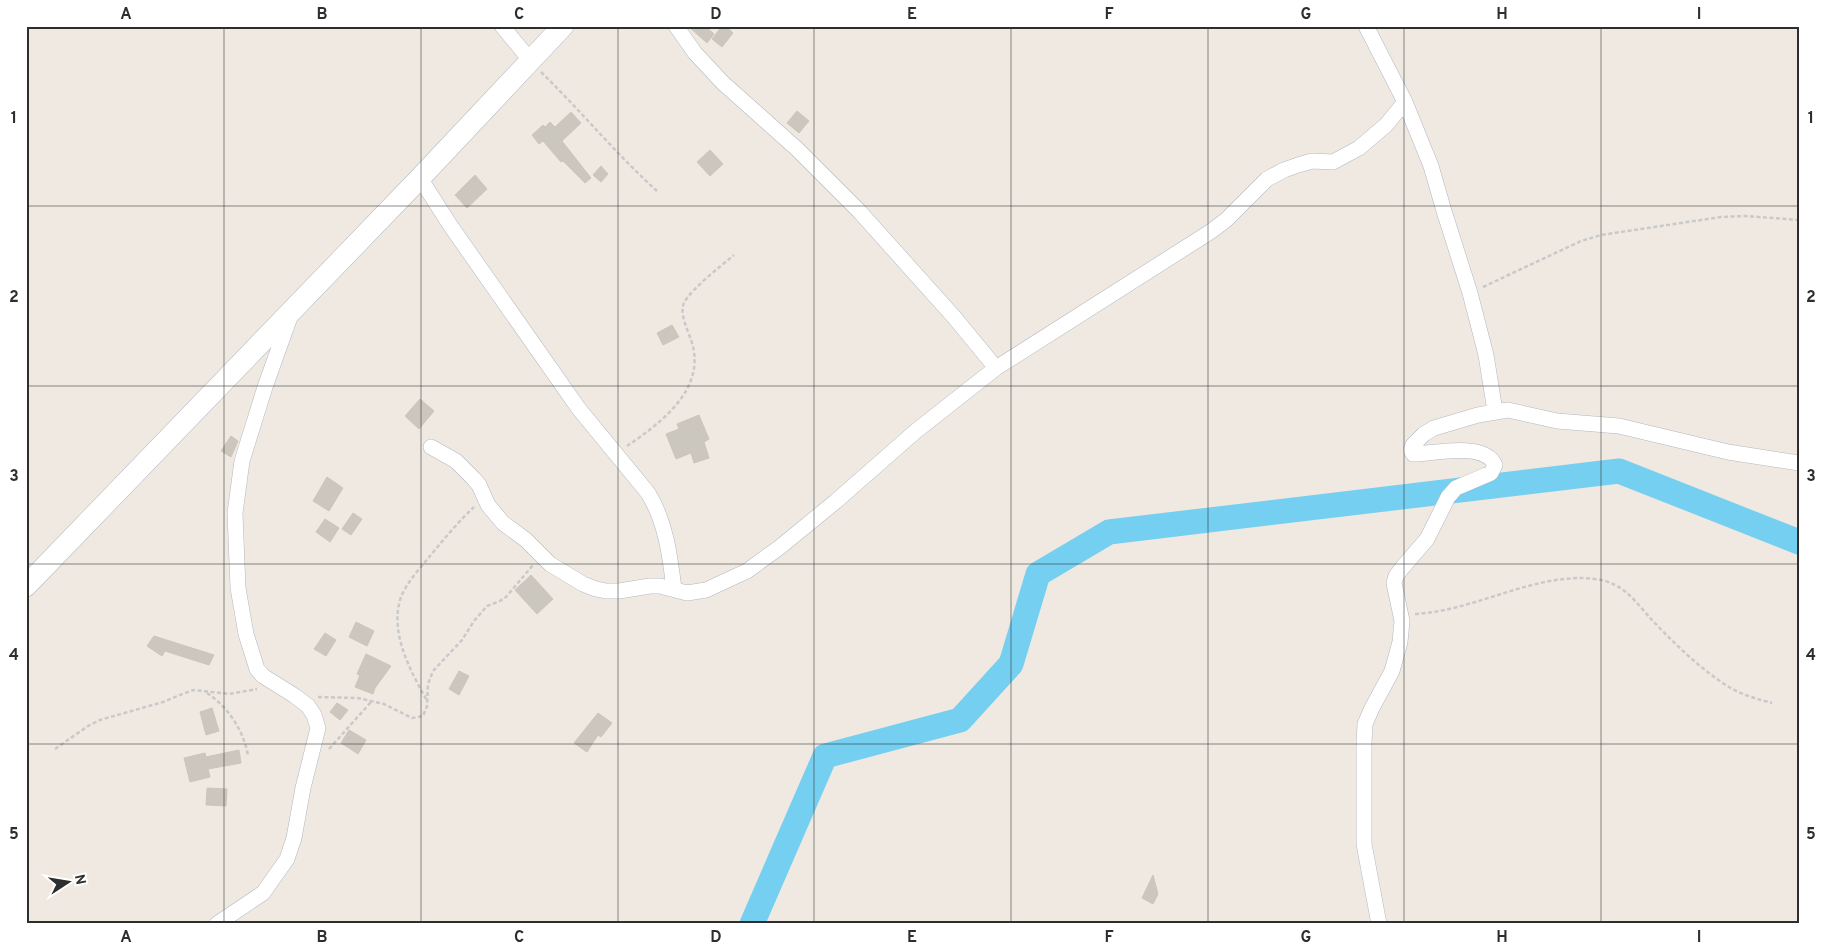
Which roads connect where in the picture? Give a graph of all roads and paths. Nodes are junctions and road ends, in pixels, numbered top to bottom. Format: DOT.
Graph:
graph roads {
  1 [pos="502,26"];
  2 [pos="563,26"];
  3 [pos="676,26"];
  4 [pos="1366,26"];
  5 [pos="530,60"];
  6 [pos="1405,102"];
  7 [pos="420,178"];
  8 [pos="657,192"];
  9 [pos="1799,220"];
  10 [pos="734,255"];
  11 [pos="1470,293"];
  12 [pos="294,309"];
  13 [pos="996,368"];
  14 [pos="1495,411"];
  15 [pos="431,447"];
  16 [pos="615,454"];
  17 [pos="1799,463"];
  18 [pos="485,499"];
  19 [pos="541,556"];
  20 [pos="26,586"];
  21 [pos="674,589"];
  22 [pos="1401,614"];
  23 [pos="257,688"];
  24 [pos="204,691"];
  25 [pos="299,698"];
  26 [pos="427,701"];
  27 [pos="371,702"];
  28 [pos="1772,703"];
  29 [pos="55,749"];
  30 [pos="248,755"];
  31 [pos="309,764"];
  32 [pos="217,924"];
  33 [pos="1379,924"];
  1 -- 5 [label="street"];
  2 -- 5 [label="main road"];
  3 -- 13 [label="street"];
  4 -- 6 [label="street"];
  5 -- 7 [label="main road"];
  5 -- 8 [label="path"];
  6 -- 11 [label="street"];
  6 -- 13 [label="street"];
  7 -- 12 [label="main road"];
  7 -- 16 [label="street"];
  9 -- 11 [label="path"];
  10 -- 16 [label="path"];
  11 -- 14 [label="street"];
  12 -- 20 [label="main road"];
  12 -- 25 [label="street"];
  13 -- 21 [label="street"];
  14 -- 17 [label="street"];
  14 -- 22 [label="street"];
  15 -- 18 [label="street"];
  16 -- 21 [label="street"];
  18 -- 19 [label="street"];
  18 -- 26 [label="path"];
  19 -- 21 [label="street"];
  19 -- 26 [label="path"];
  22 -- 28 [label="path"];
  22 -- 33 [label="street"];
  23 -- 24 [label="path"];
  24 -- 29 [label="path"];
  24 -- 30 [label="path"];
  25 -- 27 [label="path"];
  25 -- 31 [label="street"];
  26 -- 27 [label="path"];
  27 -- 31 [label="path"];
  31 -- 32 [label="street"];
}
